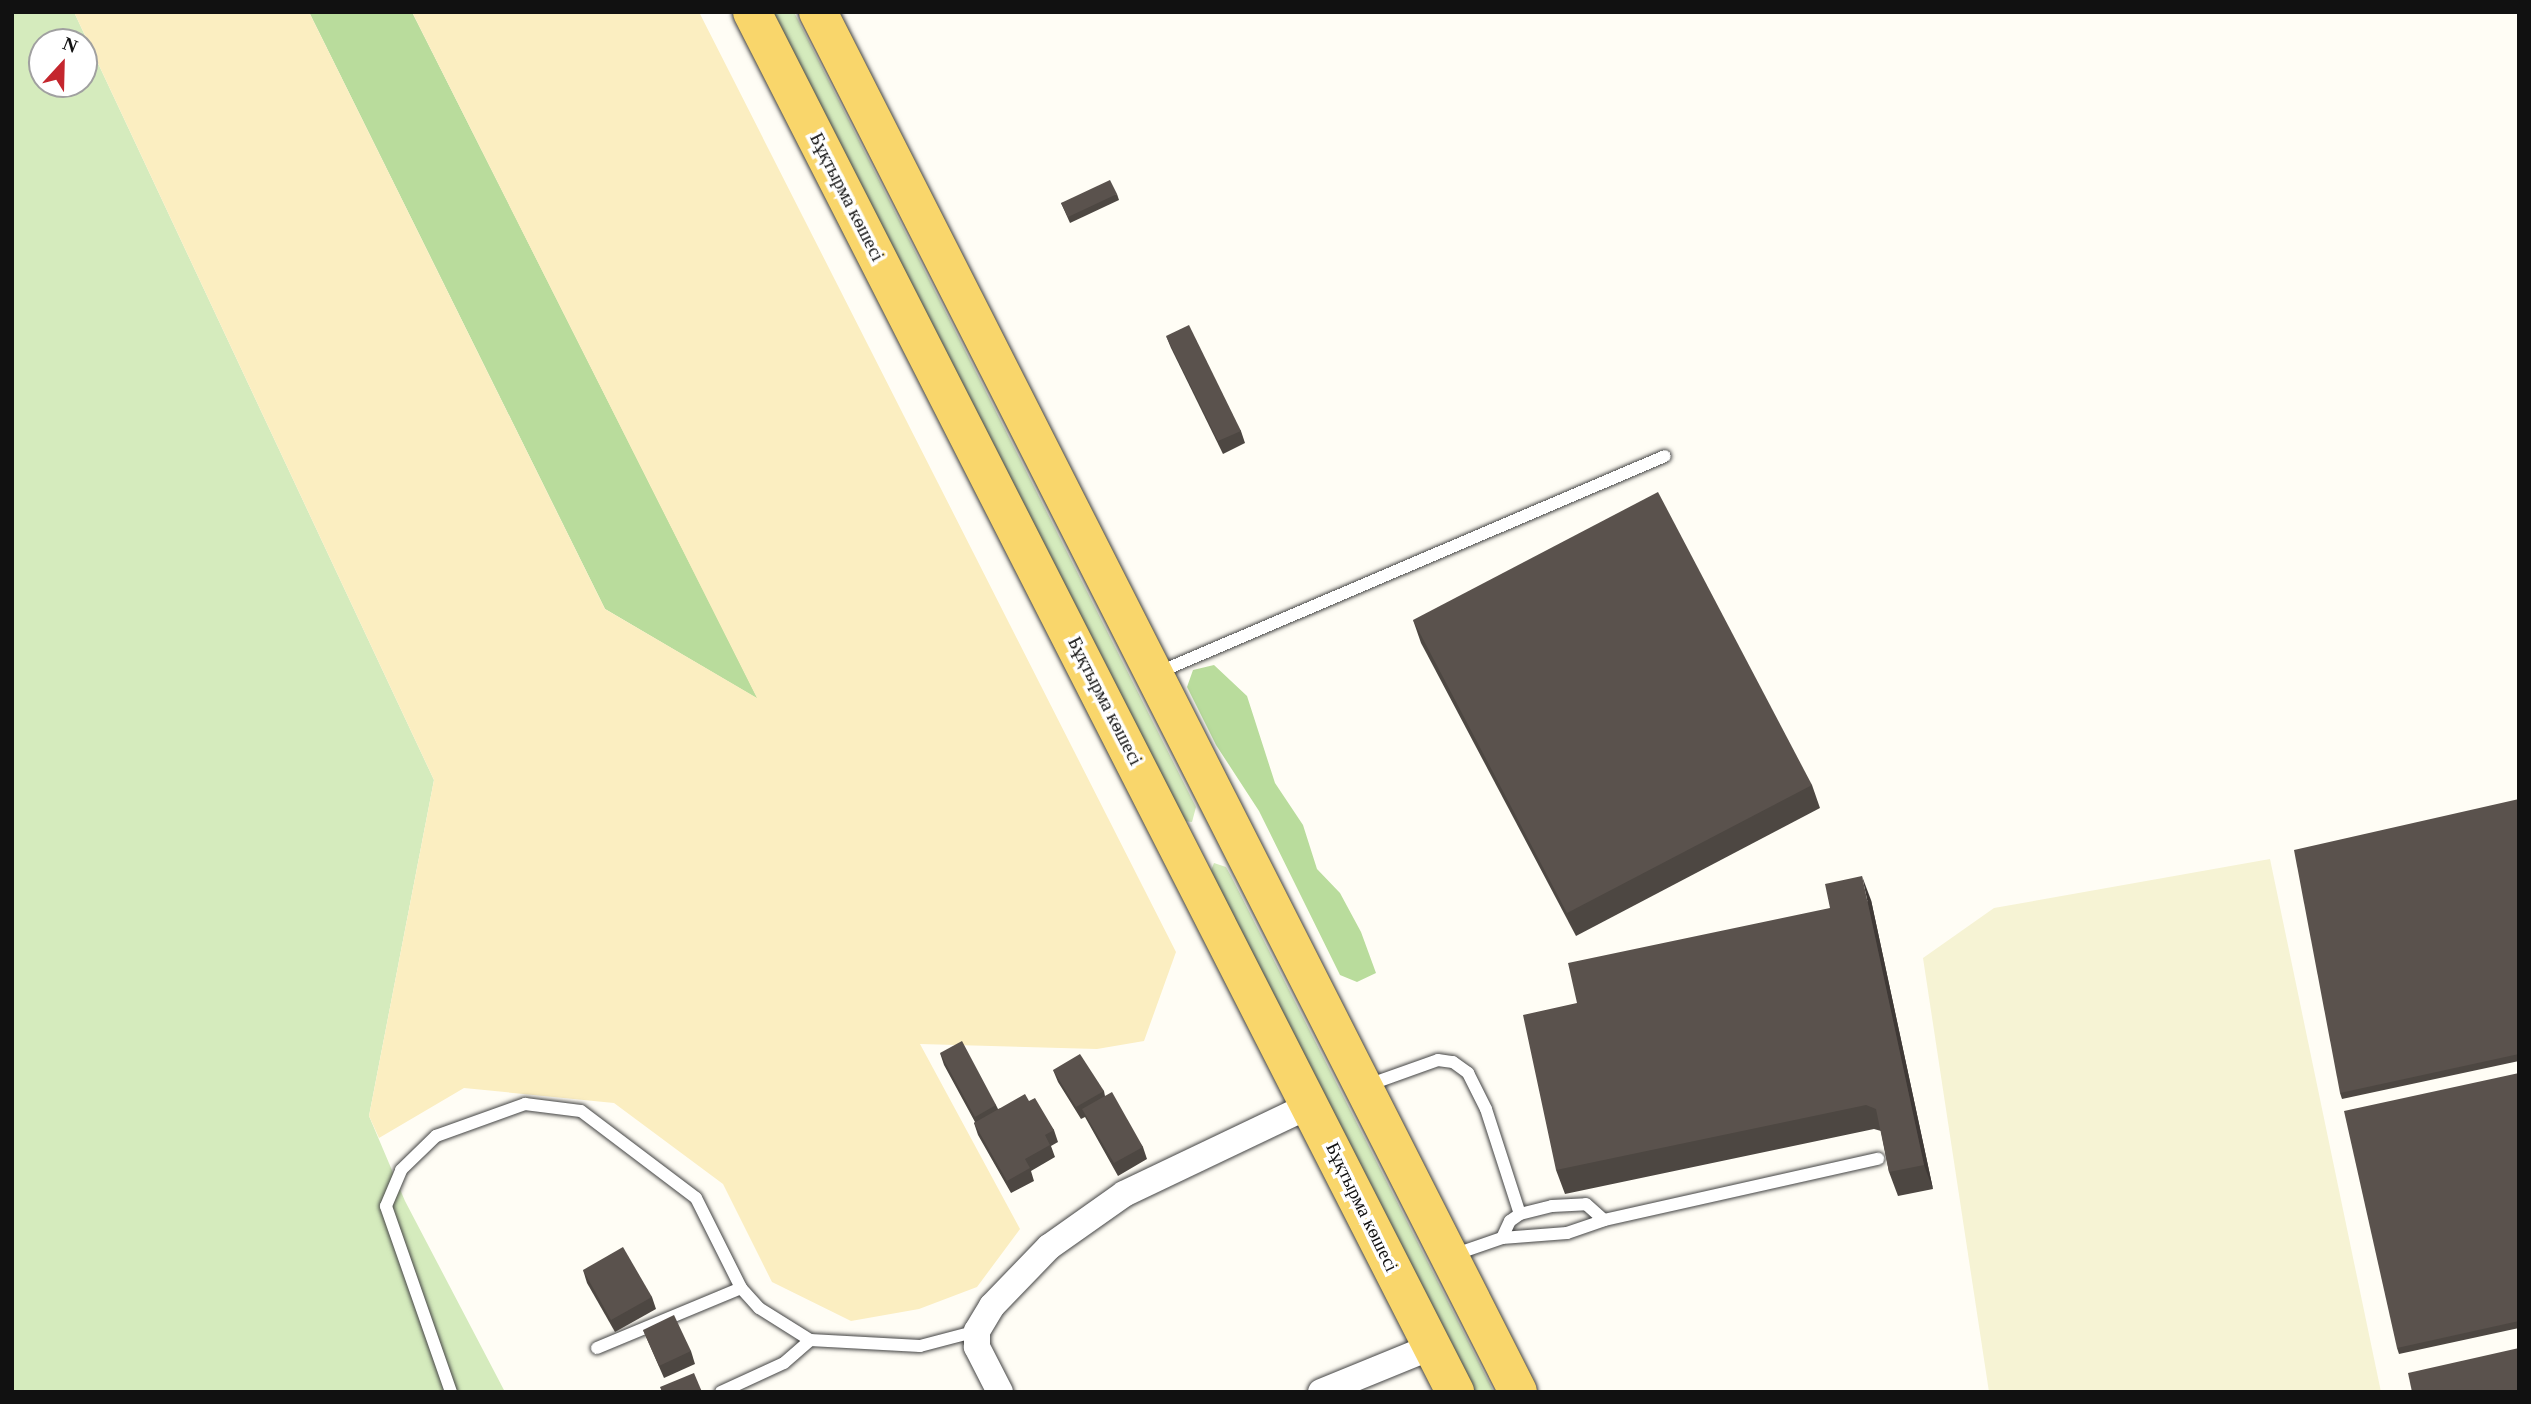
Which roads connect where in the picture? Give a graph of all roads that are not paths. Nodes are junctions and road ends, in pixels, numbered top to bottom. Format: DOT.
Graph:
graph roads {
  1 [pos="752,12"];
  2 [pos="818,12"];
  3 [pos="1665,456"];
  4 [pos="1154,674"];
  5 [pos="1234,832"];
  6 [pos="1183,854"];
  7 [pos="1363,1087"];
  8 [pos="1311,1105"];
  9 [pos="1878,1159"];
  10 [pos="1520,1214"];
  11 [pos="1604,1220"];
  12 [pos="1502,1238"];
  13 [pos="1449,1256"];
  14 [pos="741,1289"];
  15 [pos="978,1331"];
  16 [pos="810,1340"];
  17 [pos="1431,1347"];
  18 [pos="597,1348"];
  19 [pos="451,1392"];
  20 [pos="721,1392"];
  21 [pos="1000,1392"];
  22 [pos="1321,1392"];
  23 [pos="1455,1392"];
  24 [pos="1518,1392"];
  1 -- 6 [label="main road, Бұқтырма көшесі"];
  2 -- 4 [label="main road"];
  3 -- 4 [label="lane"];
  4 -- 5 [label="main road"];
  5 -- 6 [label="main road"];
  5 -- 7 [label="main road"];
  6 -- 8 [label="main road, Бұқтырма көшесі"];
  7 -- 10 [label="lane"];
  7 -- 13 [label="main road"];
  8 -- 15 [label="street"];
  8 -- 17 [label="main road, Бұқтырма көшесі"];
  9 -- 11 [label="lane"];
  10 -- 11 [label="lane"];
  10 -- 12 [label="lane"];
  11 -- 12 [label="lane"];
  12 -- 13 [label="lane"];
  13 -- 24 [label="main road"];
  14 -- 16 [label="lane"];
  14 -- 18 [label="lane"];
  14 -- 19 [label="lane"];
  15 -- 16 [label="lane"];
  15 -- 21 [label="street"];
  16 -- 20 [label="lane"];
  17 -- 22 [label="street"];
  17 -- 23 [label="main road, Бұқтырма көшесі"];
}
